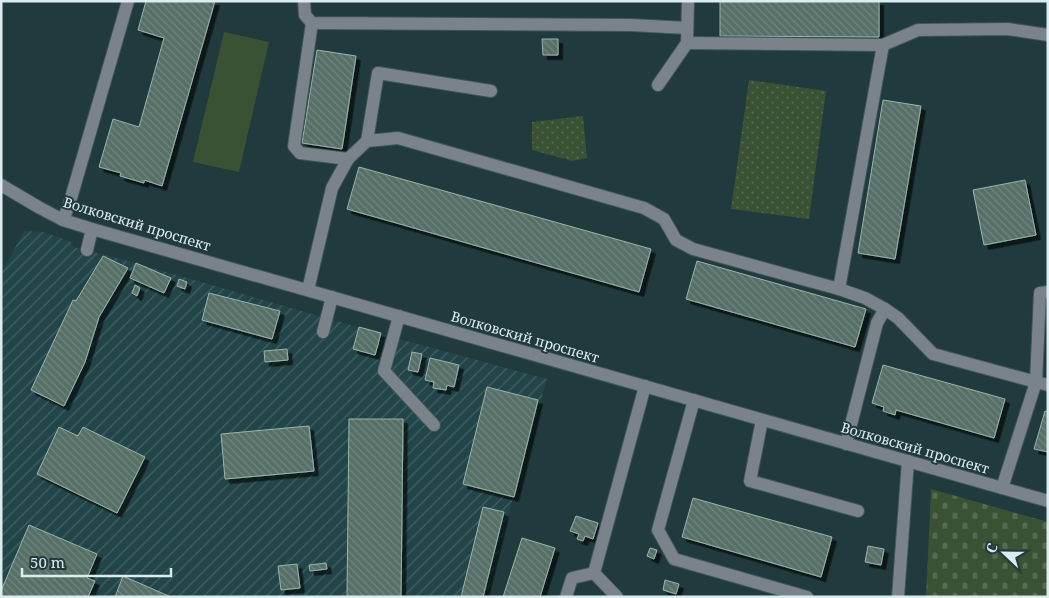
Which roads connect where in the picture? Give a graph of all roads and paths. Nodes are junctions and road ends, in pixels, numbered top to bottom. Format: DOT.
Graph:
graph roads {
  1 [pos="128,1"];
  2 [pos="304,1"];
  3 [pos="688,1"];
  4 [pos="312,24"];
  5 [pos="687,28"];
  6 [pos="1048,35"];
  7 [pos="687,44"];
  8 [pos="884,45"];
  9 [pos="658,85"];
  10 [pos="491,91"];
  11 [pos="367,141"];
  12 [pos="348,160"];
  13 [pos="1,185"];
  14 [pos="63,220"];
  15 [pos="92,229"];
  16 [pos="86,250"];
  17 [pos="839,289"];
  18 [pos="308,290"];
  19 [pos="1048,292"];
  20 [pos="332,297"];
  21 [pos="885,309"];
  22 [pos="399,316"];
  23 [pos="322,332"];
  24 [pos="1042,383"];
  25 [pos="645,386"];
  26 [pos="694,400"];
  27 [pos="762,420"];
  28 [pos="434,425"];
  29 [pos="846,444"];
  30 [pos="908,461"];
  31 [pos="1002,488"];
  32 [pos="1048,501"];
  33 [pos="858,511"];
  34 [pos="594,573"];
  35 [pos="566,597"];
  36 [pos="617,597"];
  37 [pos="807,597"];
  38 [pos="898,597"];
  1 -- 14 [label="street"];
  2 -- 4 [label="street"];
  3 -- 5 [label="street"];
  4 -- 5 [label="street"];
  4 -- 12 [label="street"];
  5 -- 7 [label="street"];
  6 -- 8 [label="street"];
  7 -- 8 [label="street"];
  7 -- 9 [label="street"];
  8 -- 17 [label="street"];
  10 -- 11 [label="street"];
  11 -- 12 [label="street"];
  11 -- 17 [label="street"];
  12 -- 18 [label="street"];
  13 -- 14 [label="street, Волковский проспект"];
  14 -- 15 [label="street, Волковский проспект"];
  15 -- 16 [label="street"];
  15 -- 18 [label="street, Волковский проспект"];
  17 -- 21 [label="street"];
  18 -- 20 [label="street, Волковский проспект"];
  19 -- 24 [label="street"];
  20 -- 22 [label="street, Волковский проспект"];
  20 -- 23 [label="street"];
  21 -- 24 [label="street"];
  21 -- 29 [label="street"];
  22 -- 25 [label="street, Волковский проспект"];
  22 -- 28 [label="street"];
  24 -- 31 [label="street"];
  25 -- 26 [label="street, Волковский проспект"];
  25 -- 34 [label="street"];
  26 -- 27 [label="street, Волковский проспект"];
  26 -- 37 [label="street"];
  27 -- 29 [label="street, Волковский проспект"];
  27 -- 33 [label="street"];
  29 -- 30 [label="street, Волковский проспект"];
  30 -- 31 [label="street, Волковский проспект"];
  30 -- 38 [label="street"];
  31 -- 32 [label="street, Волковский проспект"];
  34 -- 35 [label="street"];
  34 -- 36 [label="street"];
}
